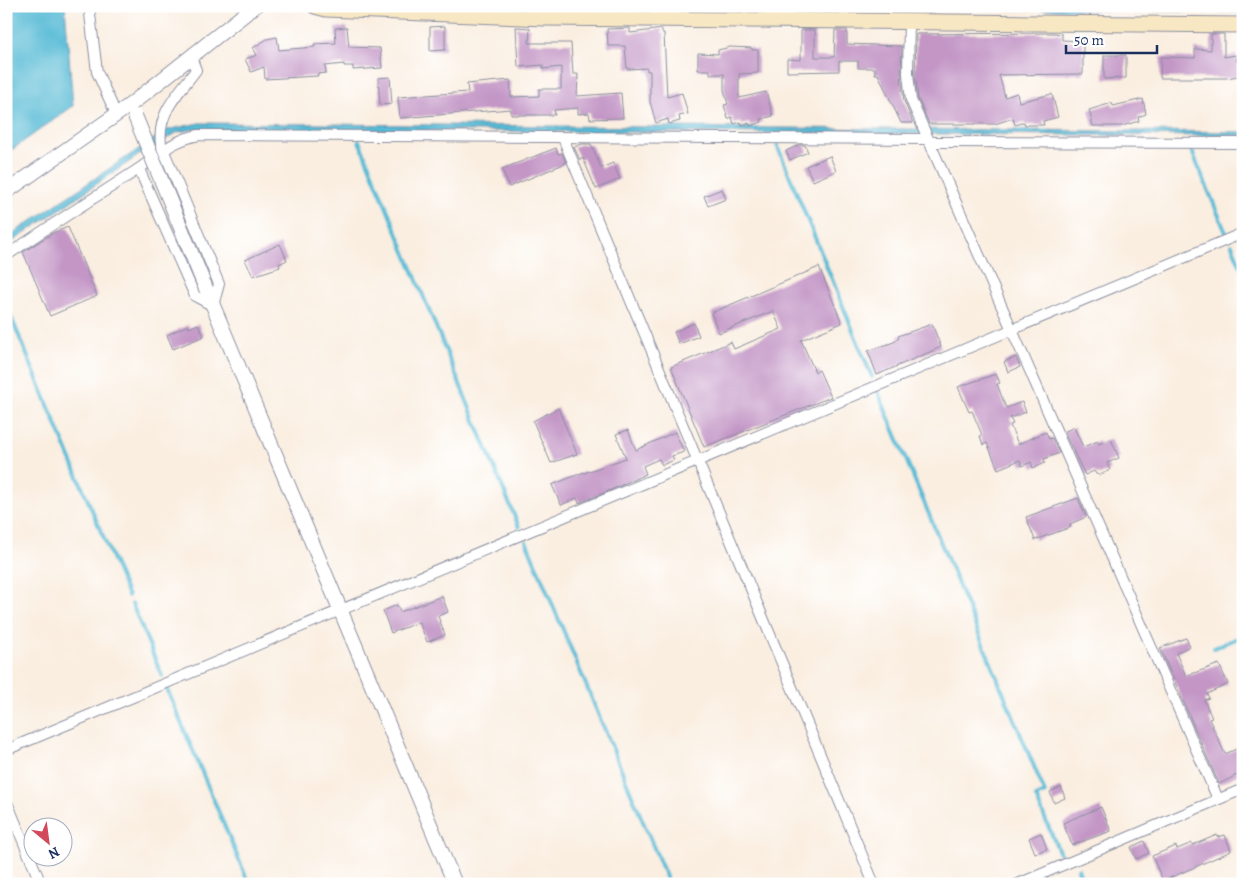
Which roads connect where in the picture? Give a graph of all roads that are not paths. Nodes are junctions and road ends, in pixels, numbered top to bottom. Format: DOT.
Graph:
graph roads {
  1 [pos="90,6"];
  2 [pos="255,6"];
  3 [pos="314,6"];
  4 [pos="909,21"];
  5 [pos="1243,25"];
  6 [pos="191,57"];
  7 [pos="133,110"];
  8 [pos="116,114"];
  9 [pos="563,138"];
  10 [pos="928,140"];
  11 [pos="1243,143"];
  12 [pos="162,146"];
  13 [pos="139,169"];
  14 [pos="6,192"];
  15 [pos="1243,233"];
  16 [pos="6,256"];
  17 [pos="213,306"];
  18 [pos="1012,330"];
  19 [pos="697,460"];
  20 [pos="340,611"];
  21 [pos="6,750"];
  22 [pos="1243,789"];
  23 [pos="1218,799"];
  24 [pos="6,800"];
  25 [pos="41,884"];
  26 [pos="455,884"];
  27 [pos="874,884"];
  28 [pos="1018,884"];
  1 -- 8 [label="street"];
  2 -- 6 [label="street"];
  3 -- 4 [label="main road"];
  4 -- 5 [label="main road"];
  4 -- 10 [label="street"];
  6 -- 7 [label="street"];
  6 -- 12 [label="street"];
  7 -- 8 [label="street"];
  7 -- 17 [label="street, bridge"];
  8 -- 14 [label="street"];
  9 -- 10 [label="street"];
  9 -- 12 [label="street"];
  9 -- 19 [label="street"];
  10 -- 11 [label="street"];
  10 -- 18 [label="street"];
  12 -- 13 [label="street"];
  12 -- 17 [label="street"];
  13 -- 16 [label="street"];
  13 -- 17 [label="street"];
  15 -- 18 [label="street"];
  17 -- 20 [label="street"];
  18 -- 19 [label="street"];
  18 -- 23 [label="street"];
  19 -- 20 [label="street"];
  19 -- 27 [label="street"];
  20 -- 21 [label="street"];
  20 -- 26 [label="street"];
  22 -- 23 [label="street"];
  23 -- 28 [label="street"];
  24 -- 25 [label="street"];
}
